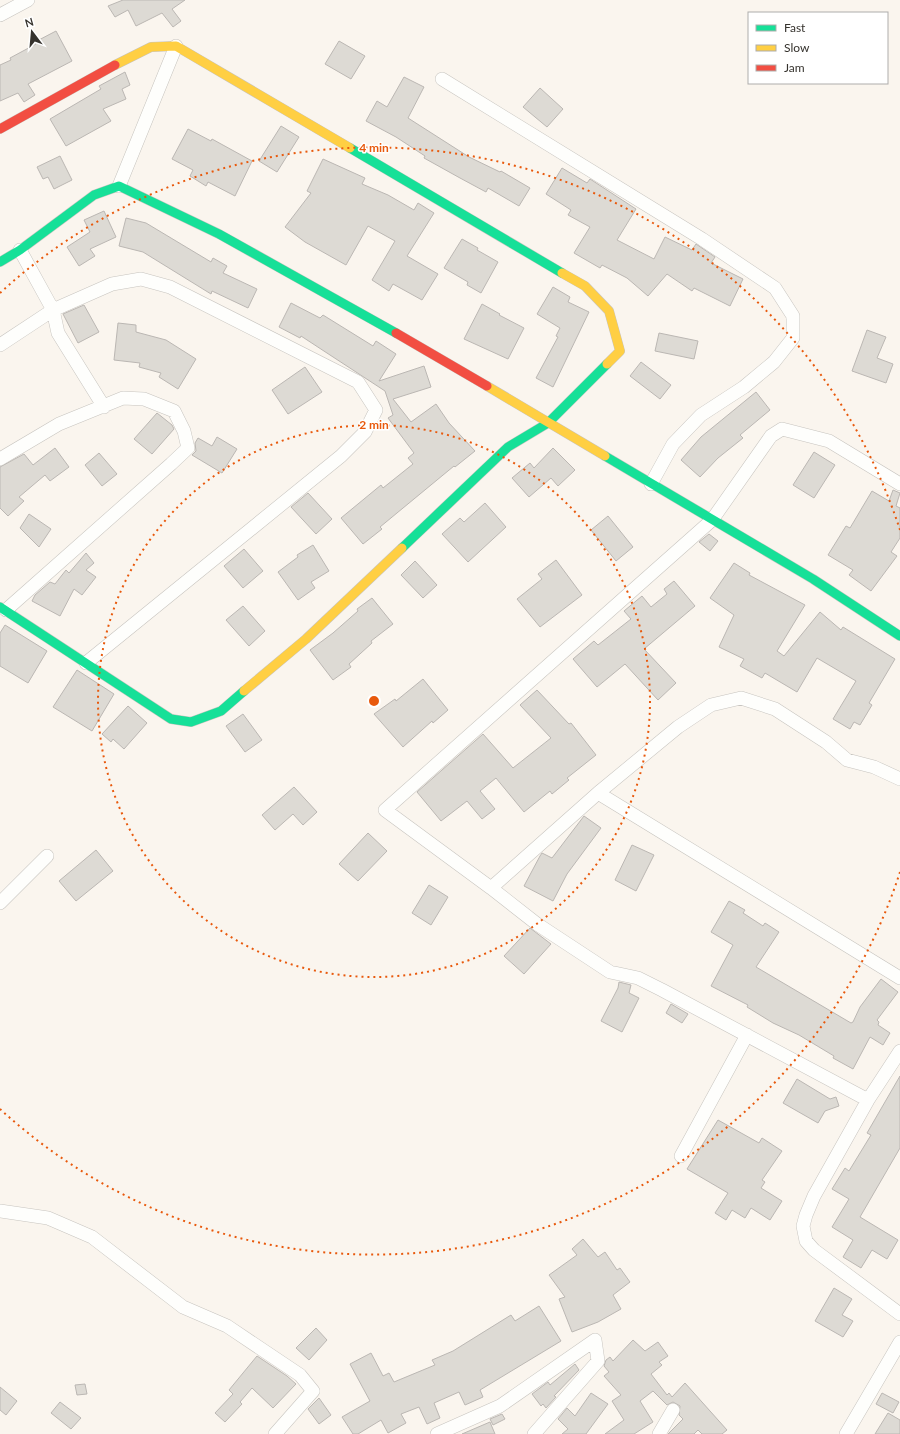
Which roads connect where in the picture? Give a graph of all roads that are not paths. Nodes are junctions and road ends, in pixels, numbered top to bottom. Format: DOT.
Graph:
graph roads {
  1 [pos="28,0"];
  2 [pos="0,15"];
  3 [pos="176,46"];
  4 [pos="442,79"];
  5 [pos="0,129"];
  6 [pos="119,186"];
  7 [pos="20,250"];
  8 [pos="0,262"];
  9 [pos="53,310"];
  10 [pos="0,344"];
  11 [pos="104,407"];
  12 [pos="548,423"];
  13 [pos="0,459"];
  14 [pos="651,484"];
  15 [pos="900,484"];
  16 [pos="712,520"];
  17 [pos="3,609"];
  18 [pos="900,636"];
  19 [pos="86,663"];
  20 [pos="900,779"];
  21 [pos="598,793"];
  22 [pos="47,856"];
  23 [pos="491,888"];
  24 [pos="0,903"];
  25 [pos="900,978"];
  26 [pos="747,1035"];
  27 [pos="900,1051"];
  28 [pos="868,1100"];
  29 [pos="681,1156"];
  30 [pos="0,1211"];
  31 [pos="900,1314"];
  32 [pos="900,1342"];
  33 [pos="673,1410"];
  34 [pos="276,1434"];
  35 [pos="437,1434"];
  36 [pos="534,1434"];
  37 [pos="659,1434"];
  38 [pos="846,1434"];
  1 -- 2 [label="street"];
  3 -- 5 [label="street"];
  3 -- 6 [label="street"];
  3 -- 12 [label="street"];
  4 -- 14 [label="street"];
  6 -- 7 [label="street"];
  6 -- 12 [label="street"];
  7 -- 8 [label="street"];
  7 -- 9 [label="street"];
  9 -- 10 [label="street"];
  9 -- 11 [label="street"];
  9 -- 19 [label="street"];
  11 -- 13 [label="street"];
  11 -- 17 [label="street"];
  12 -- 14 [label="street"];
  12 -- 19 [label="street"];
  14 -- 16 [label="street"];
  15 -- 16 [label="street"];
  16 -- 18 [label="street"];
  16 -- 23 [label="street"];
  17 -- 19 [label="street"];
  20 -- 21 [label="street"];
  21 -- 23 [label="street"];
  21 -- 25 [label="street"];
  22 -- 24 [label="street"];
  23 -- 26 [label="street"];
  26 -- 28 [label="street"];
  26 -- 29 [label="street"];
  27 -- 28 [label="street"];
  28 -- 31 [label="street"];
  30 -- 34 [label="street"];
  32 -- 38 [label="street"];
  33 -- 37 [label="street"];
  35 -- 36 [label="street"];
}
